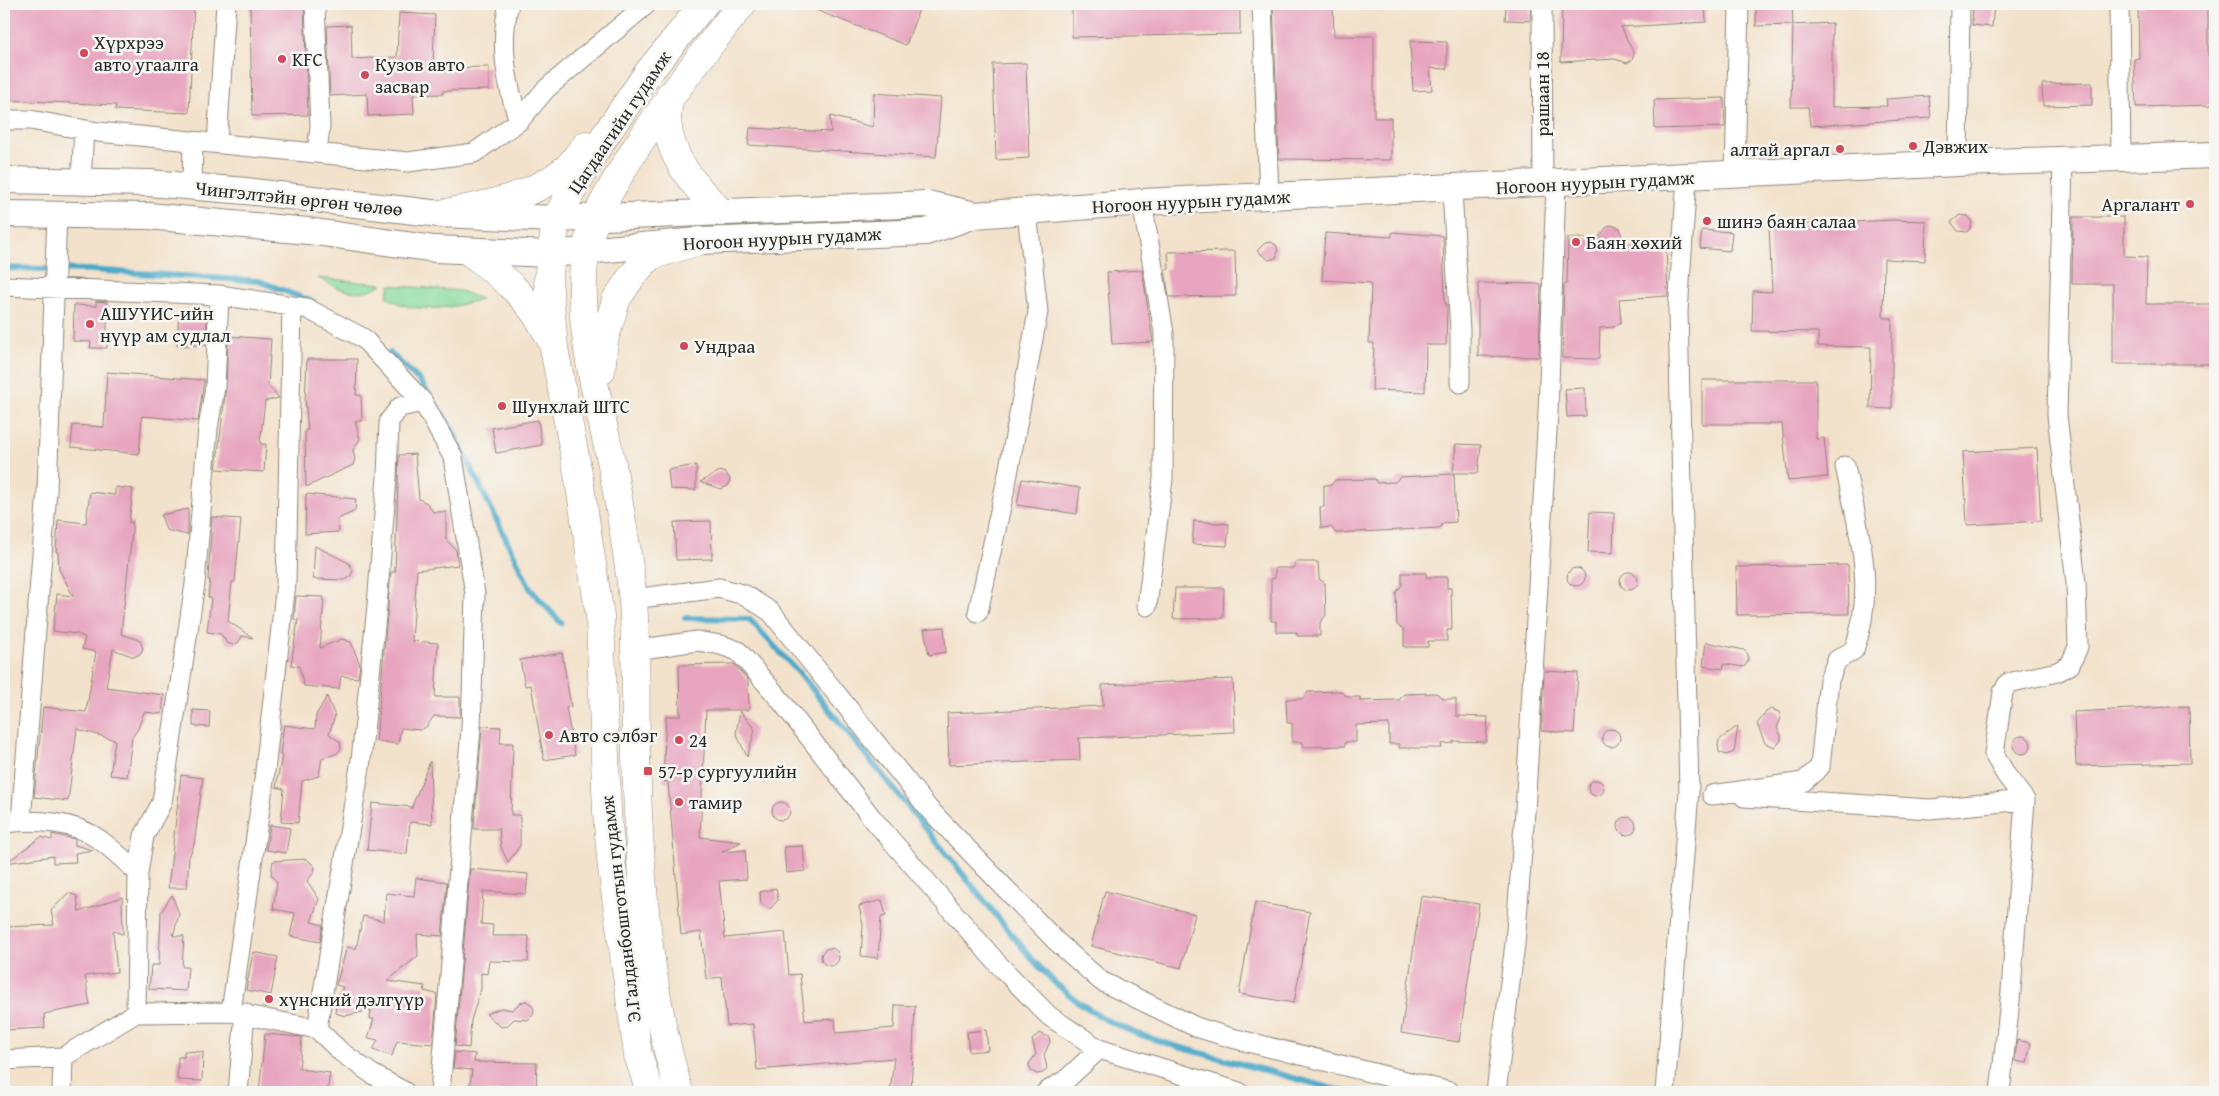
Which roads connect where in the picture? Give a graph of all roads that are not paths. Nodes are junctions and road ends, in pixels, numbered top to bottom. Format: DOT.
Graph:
graph roads {
  1 [pos="226,4"];
  2 [pos="315,4"];
  3 [pos="509,4"];
  4 [pos="647,4"];
  5 [pos="704,4"];
  6 [pos="742,4"];
  7 [pos="1262,4"];
  8 [pos="1542,4"];
  9 [pos="1739,4"];
  10 [pos="1960,4"];
  11 [pos="2119,4"];
  12 [pos="647,74"];
  13 [pos="670,95"];
  14 [pos="4,120"];
  15 [pos="519,121"];
  16 [pos="84,130"];
  17 [pos="194,141"];
  18 [pos="217,143"];
  19 [pos="317,153"];
  20 [pos="2215,155"];
  21 [pos="2121,157"];
  22 [pos="2063,159"];
  23 [pos="1958,163"];
  24 [pos="1735,174"];
  25 [pos="1686,177"];
  26 [pos="4,180"];
  27 [pos="81,181"];
  28 [pos="1549,184"];
  29 [pos="192,187"];
  30 [pos="1452,189"];
  31 [pos="1269,197"];
  32 [pos="1142,202"];
  33 [pos="720,212"];
  34 [pos="1027,212"];
  35 [pos="4,214"];
  36 [pos="57,214"];
  37 [pos="440,214"];
  38 [pos="975,215"];
  39 [pos="594,218"];
  40 [pos="556,219"];
  41 [pos="700,241"];
  42 [pos="586,251"];
  43 [pos="470,252"];
  44 [pos="550,254"];
  45 [pos="4,286"];
  46 [pos="55,288"];
  47 [pos="219,295"];
  48 [pos="292,306"];
  49 [pos="554,348"];
  50 [pos="1460,383"];
  51 [pos="422,402"];
  52 [pos="597,402"];
  53 [pos="1845,466"];
  54 [pos="633,599"];
  55 [pos="1147,606"];
  56 [pos="978,612"];
  57 [pos="636,650"];
  58 [pos="1689,783"];
  59 [pos="1712,795"];
  60 [pos="2025,800"];
  61 [pos="12,822"];
  62 [pos="138,873"];
  63 [pos="136,1013"];
  64 [pos="238,1013"];
  65 [pos="317,1029"];
  66 [pos="1099,1049"];
  67 [pos="63,1057"];
  68 [pos="4,1060"];
  69 [pos="1065,1086"];
  70 [pos="62,1092"];
  71 [pos="238,1092"];
  72 [pos="405,1092"];
  73 [pos="440,1092"];
  74 [pos="650,1092"];
  75 [pos="679,1092"];
  76 [pos="1046,1092"];
  77 [pos="1239,1092"];
  78 [pos="1450,1092"];
  79 [pos="1496,1092"];
  80 [pos="1665,1092"];
  81 [pos="2000,1092"];
  1 -- 18 [label="street"];
  2 -- 19 [label="street"];
  3 -- 15 [label="street"];
  4 -- 15 [label="street"];
  5 -- 12 [label="main road, Цагдаагийн гудамж"];
  6 -- 13 [label="main road, Цагдаагийн гудамж"];
  7 -- 31 [label="street"];
  8 -- 28 [label="street, рашаан 18"];
  9 -- 24 [label="street"];
  10 -- 23 [label="street"];
  11 -- 21 [label="street"];
  12 -- 37 [label="main road"];
  12 -- 40 [label="main road, Цагдаагийн гудамж"];
  13 -- 33 [label="main road"];
  13 -- 39 [label="main road, Цагдаагийн гудамж"];
  14 -- 16 [label="street"];
  15 -- 19 [label="street"];
  16 -- 17 [label="street"];
  16 -- 27 [label="street"];
  17 -- 18 [label="street"];
  17 -- 29 [label="street"];
  18 -- 19 [label="street"];
  20 -- 21 [label="main road, Ногоон нуурын гудамж"];
  21 -- 22 [label="main road, Ногоон нуурын гудамж"];
  22 -- 23 [label="main road, Ногоон нуурын гудамж"];
  22 -- 60 [label="street"];
  23 -- 24 [label="main road, Ногоон нуурын гудамж"];
  24 -- 25 [label="main road, Ногоон нуурын гудамж"];
  25 -- 28 [label="main road, Ногоон нуурын гудамж"];
  25 -- 58 [label="street"];
  26 -- 27 [label="main road, Чингэлтэйн өргөн чөлөө"];
  27 -- 29 [label="main road, Чингэлтэйн өргөн чөлөө"];
  28 -- 30 [label="main road, Ногоон нуурын гудамж"];
  28 -- 79 [label="street, рашаан 18"];
  29 -- 37 [label="main road, Чингэлтэйн өргөн чөлөө"];
  30 -- 31 [label="main road, Ногоон нуурын гудамж"];
  30 -- 50 [label="street"];
  31 -- 32 [label="main road, Ногоон нуурын гудамж"];
  32 -- 34 [label="main road, Ногоон нуурын гудамж"];
  32 -- 55 [label="street"];
  33 -- 38 [label="main road, Ногоон нуурын гудамж"];
  33 -- 39 [label="main road, Ногоон нуурын гудамж"];
  34 -- 38 [label="main road, Ногоон нуурын гудамж"];
  34 -- 56 [label="street"];
  35 -- 36 [label="main road, Чингэлтэйн өргөн чөлөө"];
  36 -- 43 [label="main road, Чингэлтэйн өргөн чөлөө"];
  36 -- 46 [label="street"];
  37 -- 40 [label="main road, Чингэлтэйн өргөн чөлөө"];
  38 -- 41 [label="main road, Ногоон нуурын гудамж"];
  39 -- 40 [label="main road, Чингэлтэйн өргөн чөлөө"];
  39 -- 42 [label="main road, Э.Галданбошготын гудамж"];
  40 -- 44 [label="main road, Э.Галданбошготын гудамж"];
  41 -- 42 [label="main road, Ногоон нуурын гудамж"];
  41 -- 52 [label="main road"];
  42 -- 44 [label="main road, Чингэлтэйн өргөн чөлөө"];
  42 -- 52 [label="main road, Э.Галданбошготын гудамж"];
  43 -- 44 [label="main road, Чингэлтэйн өргөн чөлөө"];
  43 -- 49 [label="main road"];
  44 -- 49 [label="main road, Э.Галданбошготын гудамж"];
  45 -- 46 [label="street"];
  46 -- 47 [label="street"];
  46 -- 61 [label="street"];
  47 -- 48 [label="street"];
  47 -- 62 [label="street"];
  48 -- 51 [label="street"];
  48 -- 64 [label="street"];
  49 -- 74 [label="main road, Э.Галданбошготын гудамж"];
  51 -- 65 [label="street"];
  51 -- 73 [label="street"];
  52 -- 54 [label="main road, Э.Галданбошготын гудамж"];
  53 -- 59 [label="street"];
  54 -- 57 [label="main road, Э.Галданбошготын гудамж"];
  54 -- 78 [label="street"];
  57 -- 66 [label="street"];
  57 -- 75 [label="main road, Э.Галданбошготын гудамж"];
  58 -- 59 [label="street"];
  58 -- 80 [label="street"];
  59 -- 60 [label="street"];
  60 -- 81 [label="street"];
  61 -- 62 [label="street"];
  62 -- 63 [label="street"];
  63 -- 64 [label="street"];
  63 -- 67 [label="street"];
  64 -- 65 [label="street"];
  64 -- 71 [label="street"];
  65 -- 72 [label="street"];
  66 -- 69 [label="street"];
  66 -- 77 [label="street"];
  67 -- 68 [label="street"];
  67 -- 70 [label="street"];
  69 -- 76 [label="street"];
}
